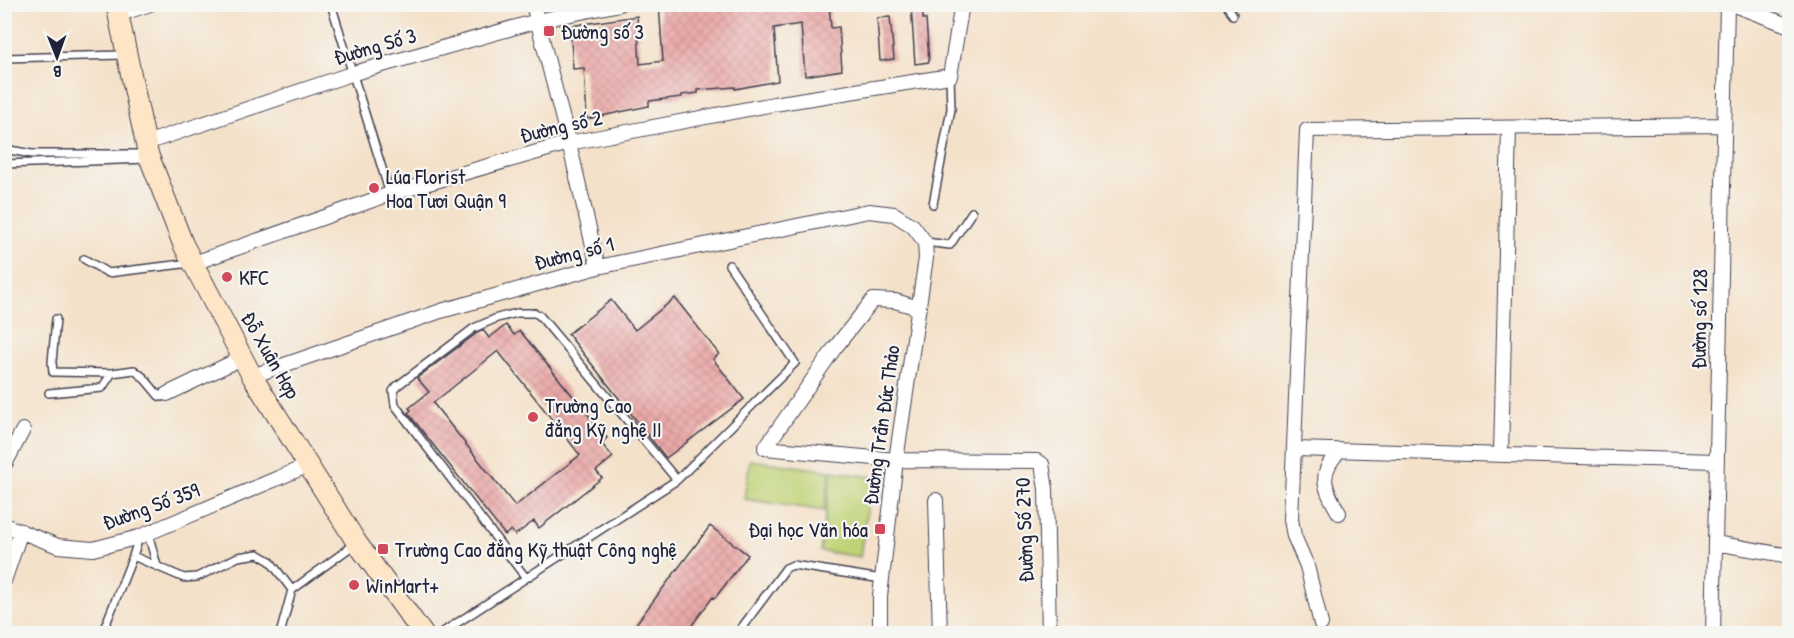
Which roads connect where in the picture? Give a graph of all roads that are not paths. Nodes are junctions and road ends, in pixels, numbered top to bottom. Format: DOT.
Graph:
graph roads {
  1 [pos="150,4"];
  2 [pos="331,4"];
  3 [pos="533,4"];
  4 [pos="620,4"];
  5 [pos="962,4"];
  6 [pos="1226,4"];
  7 [pos="1729,4"];
  8 [pos="116,10"];
  9 [pos="1233,15"];
  10 [pos="537,21"];
  11 [pos="1790,26"];
  12 [pos="126,55"];
  13 [pos="4,58"];
  14 [pos="354,73"];
  15 [pos="950,76"];
  16 [pos="1724,125"];
  17 [pos="1509,128"];
  18 [pos="569,143"];
  19 [pos="4,148"];
  20 [pos="23,152"];
  21 [pos="148,152"];
  22 [pos="24,163"];
  23 [pos="4,164"];
  24 [pos="390,194"];
  25 [pos="933,204"];
  26 [pos="972,212"];
  27 [pos="926,242"];
  28 [pos="84,259"];
  29 [pos="194,263"];
  30 [pos="729,265"];
  31 [pos="598,267"];
  32 [pos="919,308"];
  33 [pos="56,319"];
  34 [pos="242,358"];
  35 [pos="112,373"];
  36 [pos="252,376"];
  37 [pos="49,393"];
  38 [pos="167,394"];
  39 [pos="23,430"];
  40 [pos="1295,449"];
  41 [pos="1340,450"];
  42 [pos="1501,455"];
  43 [pos="896,460"];
  44 [pos="1716,460"];
  45 [pos="309,465"];
  46 [pos="4,466"];
  47 [pos="677,480"];
  48 [pos="936,500"];
  49 [pos="1339,513"];
  50 [pos="4,525"];
  51 [pos="21,531"];
  52 [pos="143,535"];
  53 [pos="357,543"];
  54 [pos="1715,543"];
  55 [pos="133,556"];
  56 [pos="1790,556"];
  57 [pos="158,566"];
  58 [pos="526,578"];
  59 [pos="882,579"];
  60 [pos="4,581"];
  61 [pos="292,590"];
  62 [pos="1321,624"];
  63 [pos="102,633"];
  64 [pos="280,633"];
  65 [pos="423,633"];
  66 [pos="440,633"];
  67 [pos="737,633"];
  68 [pos="880,633"];
  69 [pos="940,633"];
  70 [pos="1049,633"];
  71 [pos="1713,633"];
  1 -- 8 [label="street"];
  2 -- 14 [label="lane"];
  3 -- 10 [label="street"];
  4 -- 10 [label="street, Đường Số 3"];
  5 -- 15 [label="street"];
  6 -- 9 [label="lane"];
  7 -- 11 [label="street"];
  7 -- 16 [label="street, Đường số 128"];
  8 -- 12 [label="main road, Đỗ Xuân Hợp"];
  10 -- 14 [label="street, Đường Số 3"];
  10 -- 18 [label="street"];
  12 -- 13 [label="lane"];
  12 -- 21 [label="main road, Đỗ Xuân Hợp"];
  14 -- 21 [label="street, Đường Số 3"];
  14 -- 24 [label="lane"];
  15 -- 18 [label="street, Đường số 2"];
  15 -- 25 [label="lane"];
  16 -- 17 [label="street"];
  16 -- 44 [label="street, Đường số 128"];
  17 -- 40 [label="street"];
  17 -- 42 [label="street"];
  18 -- 24 [label="street, Đường số 2"];
  18 -- 31 [label="street"];
  19 -- 20 [label="lane"];
  20 -- 21 [label="lane"];
  20 -- 22 [label="lane"];
  21 -- 22 [label="lane"];
  21 -- 29 [label="main road, Đỗ Xuân Hợp"];
  22 -- 23 [label="lane"];
  24 -- 29 [label="street, Đường số 2"];
  26 -- 27 [label="lane"];
  27 -- 31 [label="street, Đường số 1"];
  27 -- 32 [label="street, Đường Trần Đức Thảo"];
  28 -- 29 [label="lane"];
  29 -- 34 [label="main road, Đỗ Xuân Hợp"];
  30 -- 47 [label="lane"];
  31 -- 36 [label="street, Đường số 1"];
  32 -- 43 [label="street, Đường Trần Đức Thảo"];
  32 -- 43 [label="street"];
  33 -- 35 [label="lane"];
  34 -- 36 [label="main road, Đỗ Xuân Hợp"];
  34 -- 38 [label="street"];
  35 -- 37 [label="lane"];
  35 -- 38 [label="lane"];
  36 -- 45 [label="main road, Đỗ Xuân Hợp"];
  39 -- 46 [label="street"];
  40 -- 41 [label="street"];
  40 -- 62 [label="street"];
  41 -- 42 [label="street"];
  41 -- 49 [label="street"];
  42 -- 44 [label="street"];
  43 -- 59 [label="street, Đường Trần Đức Thảo"];
  43 -- 70 [label="street, Đường Số 270"];
  44 -- 54 [label="street, Đường số 128"];
  45 -- 52 [label="street, Đường Số 359"];
  45 -- 53 [label="main road, Đỗ Xuân Hợp"];
  47 -- 58 [label="lane"];
  47 -- 58 [label="lane"];
  48 -- 69 [label="street"];
  50 -- 51 [label="street, Đường Số 359"];
  51 -- 52 [label="street, Đường Số 359"];
  51 -- 60 [label="street"];
  52 -- 55 [label="lane"];
  52 -- 57 [label="lane"];
  53 -- 61 [label="lane"];
  53 -- 65 [label="main road, Đỗ Xuân Hợp"];
  54 -- 56 [label="street"];
  54 -- 71 [label="street, Đường số 128"];
  55 -- 57 [label="lane"];
  55 -- 63 [label="lane"];
  57 -- 61 [label="lane"];
  58 -- 66 [label="lane"];
  59 -- 67 [label="lane"];
  59 -- 68 [label="street, Đường Trần Đức Thảo"];
  61 -- 64 [label="lane"];
}
